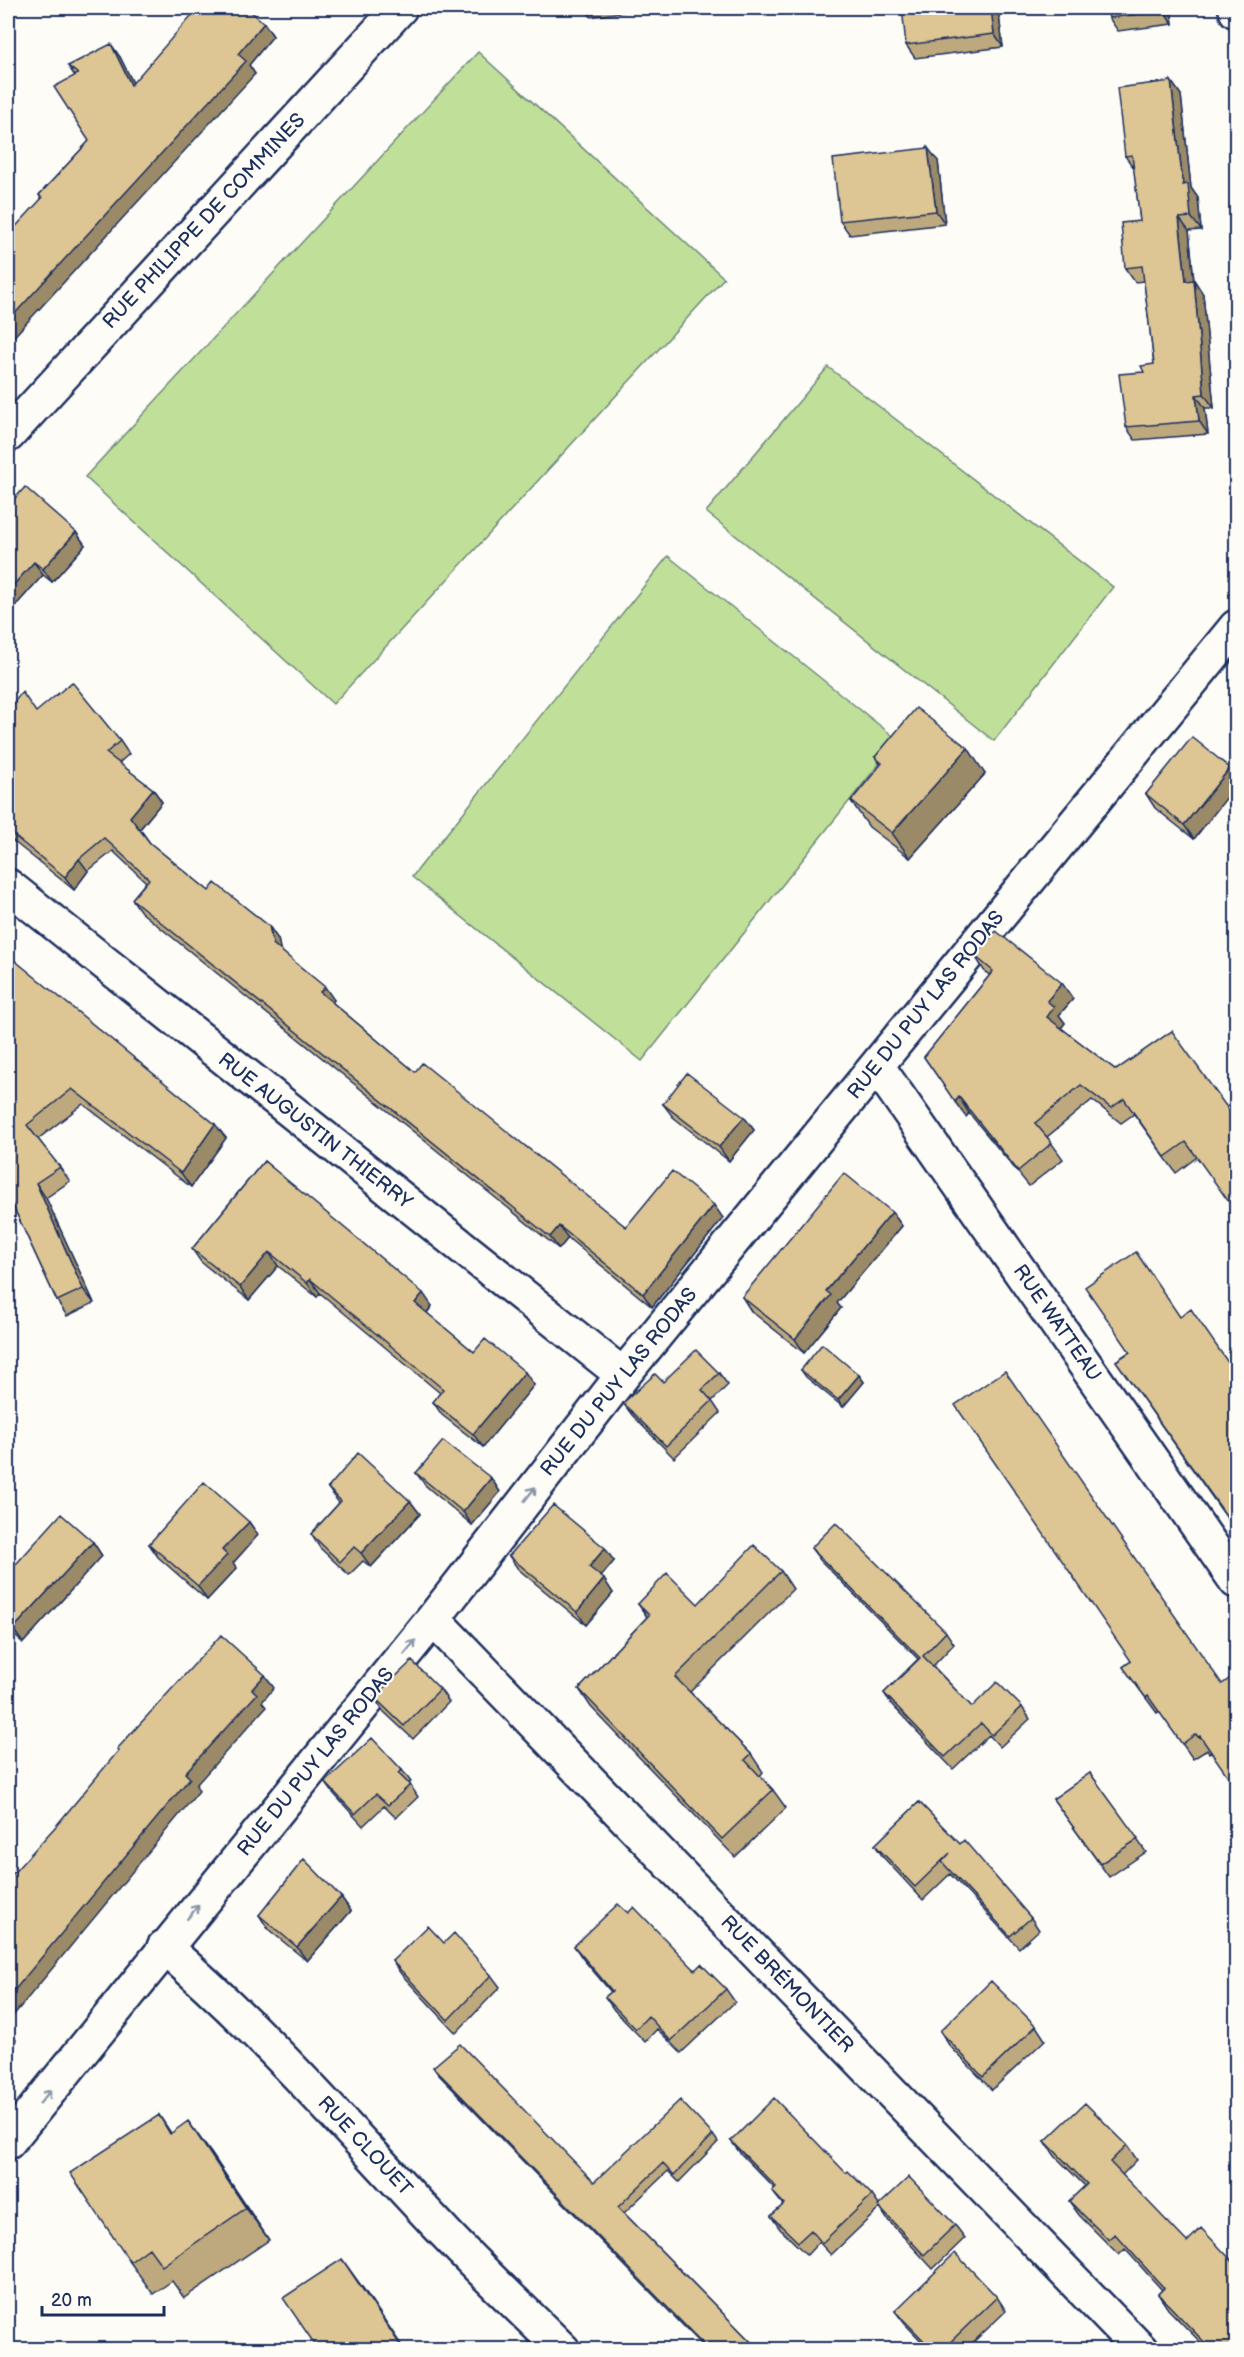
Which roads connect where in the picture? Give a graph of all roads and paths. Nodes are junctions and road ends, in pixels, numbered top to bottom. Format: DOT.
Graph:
graph roads {
  1 [pos="400,8"];
  2 [pos="8,435"];
  3 [pos="1236,627"];
  4 [pos="8,886"];
  5 [pos="877,1066"];
  6 [pos="623,1375"];
  7 [pos="1236,1581"];
  8 [pos="433,1619"];
  9 [pos="164,1947"];
  10 [pos="8,2142"];
  11 [pos="563,2349"];
  12 [pos="1141,2349"];
  1 -- 2 [label="street, RUE PHILIPPE DE COMMINES"];
  3 -- 5 [label="street, RUE DU PUY LAS RODAS"];
  4 -- 6 [label="street, RUE AUGUSTIN THIERRY"];
  5 -- 6 [label="street, RUE DU PUY LAS RODAS"];
  5 -- 7 [label="street, RUE WATTEAU"];
  8 -- 6 [label="street, RUE DU PUY LAS RODAS, one-way"];
  9 -- 8 [label="street, RUE DU PUY LAS RODAS, one-way"];
  8 -- 12 [label="street, RUE BRÉMONTIER"];
  10 -- 9 [label="street, RUE DU PUY LAS RODAS, one-way"];
  9 -- 11 [label="street, RUE CLOUET"];
}
